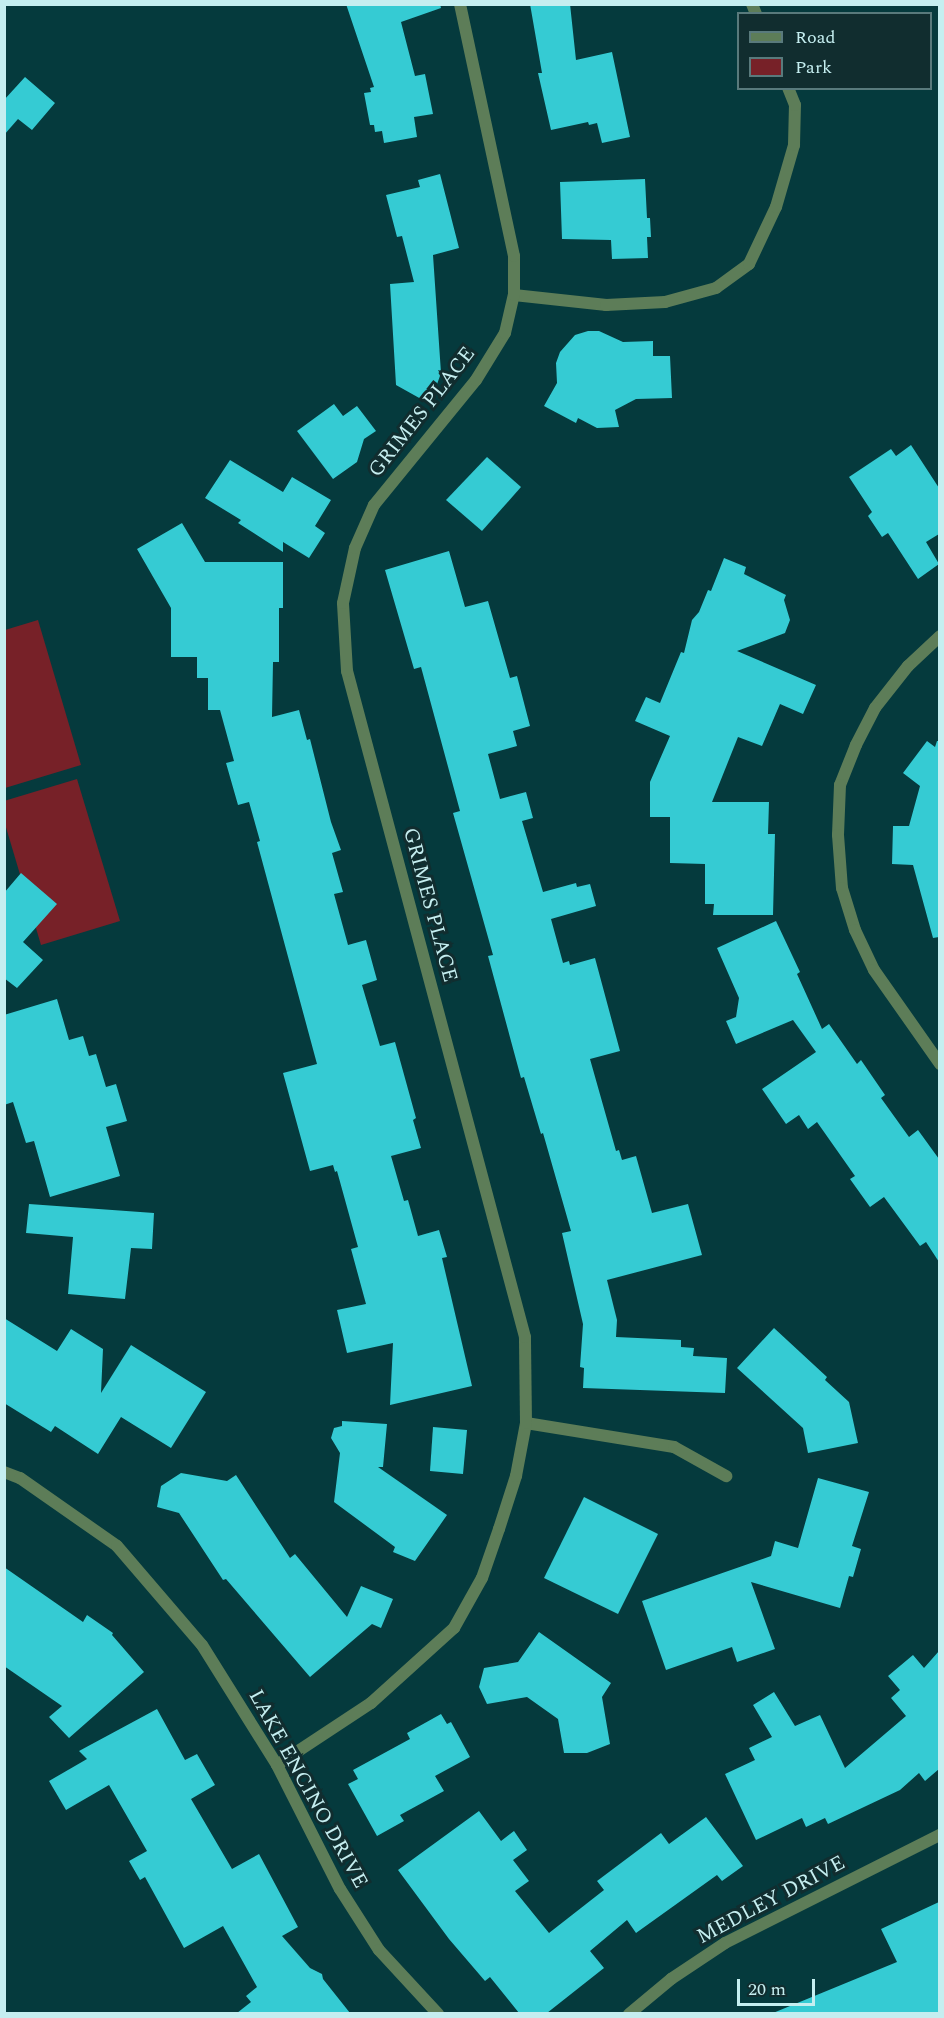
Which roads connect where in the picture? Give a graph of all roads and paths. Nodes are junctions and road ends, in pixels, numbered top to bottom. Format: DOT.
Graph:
graph roads {
  1 [pos="460,4"];
  2 [pos="789,90"];
  3 [pos="514,295"];
  4 [pos="939,636"];
  5 [pos="939,1064"];
  6 [pos="526,1423"];
  7 [pos="4,1472"];
  8 [pos="726,1476"];
  9 [pos="277,1765"];
  10 [pos="939,1835"];
  11 [pos="438,2013"];
  12 [pos="629,2013"];
  1 -- 3 [label="street, GRIMES PLACE"];
  2 -- 3 [label="street"];
  3 -- 6 [label="street, GRIMES PLACE"];
  4 -- 5 [label="street"];
  6 -- 8 [label="street"];
  6 -- 9 [label="street, GRIMES PLACE"];
  7 -- 9 [label="street, LAKE ENCINO DRIVE"];
  9 -- 11 [label="street, LAKE ENCINO DRIVE"];
  10 -- 12 [label="street, MEDLEY DRIVE"];
}
